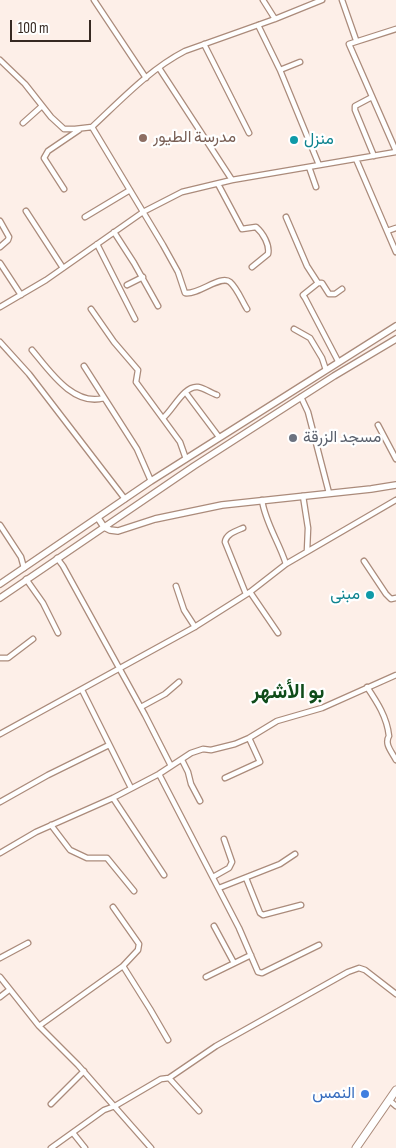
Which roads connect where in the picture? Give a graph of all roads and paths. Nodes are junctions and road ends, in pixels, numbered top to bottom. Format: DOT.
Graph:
graph roads {
  1 [pos="94,0"];
  2 [pos="264,0"];
  3 [pos="322,0"];
  4 [pos="342,0"];
  5 [pos="275,19"];
  6 [pos="258,25"];
  7 [pos="396,29"];
  8 [pos="356,40"];
  9 [pos="204,44"];
  10 [pos="0,60"];
  11 [pos="300,62"];
  12 [pos="158,68"];
  13 [pos="280,70"];
  14 [pos="146,78"];
  15 [pos="372,97"];
  16 [pos="42,106"];
  17 [pos="23,124"];
  18 [pos="92,127"];
  19 [pos="82,128"];
  20 [pos="249,133"];
  21 [pos="396,152"];
  22 [pos="374,156"];
  23 [pos="356,159"];
  24 [pos="319,165"];
  25 [pos="308,167"];
  26 [pos="232,180"];
  27 [pos="218,184"];
  28 [pos="316,187"];
  29 [pos="64,189"];
  30 [pos="130,190"];
  31 [pos="26,211"];
  32 [pos="143,212"];
  33 [pos="85,217"];
  34 [pos="286,217"];
  35 [pos="0,221"];
  36 [pos="396,228"];
  37 [pos="387,231"];
  38 [pos="114,232"];
  39 [pos="97,244"];
  40 [pos="0,247"];
  41 [pos="396,252"];
  42 [pos="0,264"];
  43 [pos="252,267"];
  44 [pos="63,268"];
  45 [pos="142,277"];
  46 [pos="318,283"];
  47 [pos="127,285"];
  48 [pos="342,290"];
  49 [pos="20,295"];
  50 [pos="158,306"];
  51 [pos="0,307"];
  52 [pos="91,309"];
  53 [pos="247,309"];
  54 [pos="135,319"];
  55 [pos="396,326"];
  56 [pos="294,329"];
  57 [pos="396,339"];
  58 [pos="0,342"];
  59 [pos="32,350"];
  60 [pos="338,361"];
  61 [pos="84,366"];
  62 [pos="326,370"];
  63 [pos="186,393"];
  64 [pos="217,395"];
  65 [pos="301,397"];
  66 [pos="104,398"];
  67 [pos="163,418"];
  68 [pos="378,425"];
  69 [pos="219,437"];
  70 [pos="186,459"];
  71 [pos="396,459"];
  72 [pos="151,481"];
  73 [pos="396,485"];
  74 [pos="329,493"];
  75 [pos="303,496"];
  76 [pos="125,499"];
  77 [pos="262,500"];
  78 [pos="396,500"];
  79 [pos="98,518"];
  80 [pos="0,525"];
  81 [pos="104,527"];
  82 [pos="243,528"];
  83 [pos="307,551"];
  84 [pos="57,558"];
  85 [pos="364,560"];
  86 [pos="286,564"];
  87 [pos="24,568"];
  88 [pos="26,579"];
  89 [pos="0,584"];
  90 [pos="176,586"];
  91 [pos="248,593"];
  92 [pos="0,598"];
  93 [pos="396,598"];
  94 [pos="195,626"];
  95 [pos="58,632"];
  96 [pos="278,633"];
  97 [pos="33,639"];
  98 [pos="0,658"];
  99 [pos="120,669"];
  100 [pos="396,675"];
  101 [pos="179,682"];
  102 [pos="367,687"];
  103 [pos="82,690"];
  104 [pos="141,707"];
  105 [pos="0,734"];
  106 [pos="249,738"];
  107 [pos="109,745"];
  108 [pos="182,760"];
  109 [pos="396,760"];
  110 [pos="171,766"];
  111 [pos="159,774"];
  112 [pos="225,778"];
  113 [pos="131,788"];
  114 [pos="113,798"];
  115 [pos="200,801"];
  116 [pos="0,802"];
  117 [pos="51,825"];
  118 [pos="224,840"];
  119 [pos="0,852"];
  120 [pos="295,854"];
  121 [pos="164,875"];
  122 [pos="213,877"];
  123 [pos="246,878"];
  124 [pos="218,888"];
  125 [pos="134,891"];
  126 [pos="301,905"];
  127 [pos="113,908"];
  128 [pos="214,926"];
  129 [pos="28,943"];
  130 [pos="319,944"];
  131 [pos="251,955"];
  132 [pos="0,958"];
  133 [pos="234,964"];
  134 [pos="122,966"];
  135 [pos="0,977"];
  136 [pos="206,977"];
  137 [pos="9,990"];
  138 [pos="396,994"];
  139 [pos="0,997"];
  140 [pos="39,1026"];
  141 [pos="168,1040"];
  142 [pos="84,1071"];
  143 [pos="169,1078"];
  144 [pos="396,1090"];
  145 [pos="389,1100"];
  146 [pos="51,1104"];
  147 [pos="115,1106"];
  148 [pos="396,1106"];
  149 [pos="199,1111"];
  150 [pos="73,1133"];
  151 [pos="51,1148"];
  152 [pos="85,1148"];
  153 [pos="151,1148"];
  154 [pos="356,1148"];
  1 -- 14 [label="street"];
  2 -- 5 [label="street"];
  3 -- 5 [label="street"];
  4 -- 8 [label="street"];
  5 -- 6 [label="street"];
  6 -- 9 [label="street"];
  6 -- 13 [label="street"];
  7 -- 8 [label="street"];
  8 -- 15 [label="street"];
  9 -- 12 [label="street"];
  9 -- 20 [label="street"];
  10 -- 16 [label="street"];
  11 -- 13 [label="street"];
  12 -- 14 [label="street"];
  12 -- 26 [label="street"];
  13 -- 24 [label="street"];
  14 -- 18 [label="street"];
  15 -- 21 [label="street"];
  15 -- 22 [label="street"];
  16 -- 17 [label="street"];
  16 -- 19 [label="street"];
  18 -- 19 [label="street"];
  18 -- 30 [label="street"];
  19 -- 29 [label="street"];
  21 -- 22 [label="street"];
  22 -- 23 [label="street"];
  23 -- 24 [label="street"];
  23 -- 37 [label="street"];
  24 -- 25 [label="street"];
  25 -- 26 [label="street"];
  25 -- 28 [label="street"];
  26 -- 27 [label="street"];
  27 -- 32 [label="street"];
  27 -- 43 [label="street"];
  30 -- 32 [label="street"];
  30 -- 33 [label="street"];
  31 -- 44 [label="street"];
  32 -- 38 [label="street"];
  32 -- 53 [label="street"];
  34 -- 46 [label="street"];
  35 -- 40 [label="street"];
  36 -- 37 [label="street"];
  37 -- 41 [label="street"];
  38 -- 39 [label="street"];
  38 -- 45 [label="street"];
  39 -- 44 [label="street"];
  39 -- 54 [label="street"];
  42 -- 49 [label="street"];
  44 -- 49 [label="street"];
  45 -- 47 [label="street"];
  45 -- 50 [label="street"];
  46 -- 48 [label="street"];
  46 -- 60 [label="street"];
  49 -- 51 [label="street"];
  52 -- 67 [label="street"];
  55 -- 60 [label="main road"];
  56 -- 62 [label="street"];
  57 -- 65 [label="main road"];
  58 -- 76 [label="street"];
  59 -- 66 [label="street"];
  60 -- 62 [label="main road"];
  61 -- 66 [label="street"];
  62 -- 69 [label="main road"];
  63 -- 64 [label="street"];
  63 -- 67 [label="street"];
  63 -- 69 [label="street"];
  65 -- 74 [label="street"];
  65 -- 81 [label="main road"];
  66 -- 72 [label="street"];
  67 -- 70 [label="street"];
  68 -- 71 [label="street"];
  69 -- 70 [label="main road"];
  70 -- 72 [label="main road"];
  72 -- 76 [label="main road"];
  73 -- 74 [label="main road"];
  74 -- 75 [label="main road"];
  75 -- 77 [label="main road"];
  75 -- 83 [label="street"];
  76 -- 79 [label="main road"];
  77 -- 81 [label="main road"];
  77 -- 86 [label="street"];
  78 -- 83 [label="street"];
  79 -- 81 [label="main road"];
  79 -- 87 [label="main road"];
  80 -- 87 [label="street"];
  81 -- 84 [label="main road"];
  82 -- 91 [label="street"];
  83 -- 86 [label="street"];
  84 -- 88 [label="main road"];
  84 -- 99 [label="street"];
  85 -- 93 [label="street"];
  86 -- 91 [label="street"];
  87 -- 89 [label="main road"];
  88 -- 92 [label="main road"];
  88 -- 95 [label="street"];
  90 -- 94 [label="street"];
  91 -- 94 [label="street"];
  91 -- 96 [label="street"];
  94 -- 99 [label="street"];
  97 -- 98 [label="street"];
  99 -- 103 [label="street"];
  99 -- 104 [label="street"];
  100 -- 102 [label="street"];
  101 -- 104 [label="street"];
  102 -- 106 [label="street"];
  102 -- 109 [label="street"];
  103 -- 105 [label="street"];
  103 -- 107 [label="street"];
  104 -- 110 [label="street"];
  106 -- 108 [label="street"];
  106 -- 112 [label="street"];
  107 -- 113 [label="street"];
  107 -- 116 [label="street"];
  108 -- 110 [label="street"];
  108 -- 115 [label="street"];
  110 -- 111 [label="street"];
  111 -- 113 [label="street"];
  111 -- 122 [label="street"];
  113 -- 114 [label="street"];
  114 -- 117 [label="street"];
  114 -- 121 [label="street"];
  117 -- 119 [label="street"];
  117 -- 125 [label="street"];
  118 -- 122 [label="street"];
  120 -- 123 [label="street"];
  122 -- 124 [label="street"];
  123 -- 124 [label="street"];
  123 -- 126 [label="street"];
  124 -- 131 [label="street"];
  127 -- 134 [label="street"];
  128 -- 133 [label="street"];
  129 -- 132 [label="street"];
  130 -- 131 [label="street"];
  131 -- 133 [label="street"];
  133 -- 136 [label="street"];
  134 -- 140 [label="street"];
  134 -- 141 [label="street"];
  135 -- 137 [label="street"];
  137 -- 139 [label="street"];
  137 -- 140 [label="street"];
  138 -- 143 [label="street"];
  140 -- 142 [label="street"];
  142 -- 146 [label="street"];
  142 -- 147 [label="street"];
  143 -- 147 [label="street"];
  143 -- 149 [label="street"];
  144 -- 145 [label="main road"];
  145 -- 148 [label="street"];
  145 -- 154 [label="main road"];
  147 -- 150 [label="street"];
  147 -- 153 [label="street"];
  150 -- 151 [label="street"];
  150 -- 152 [label="street"];
}
